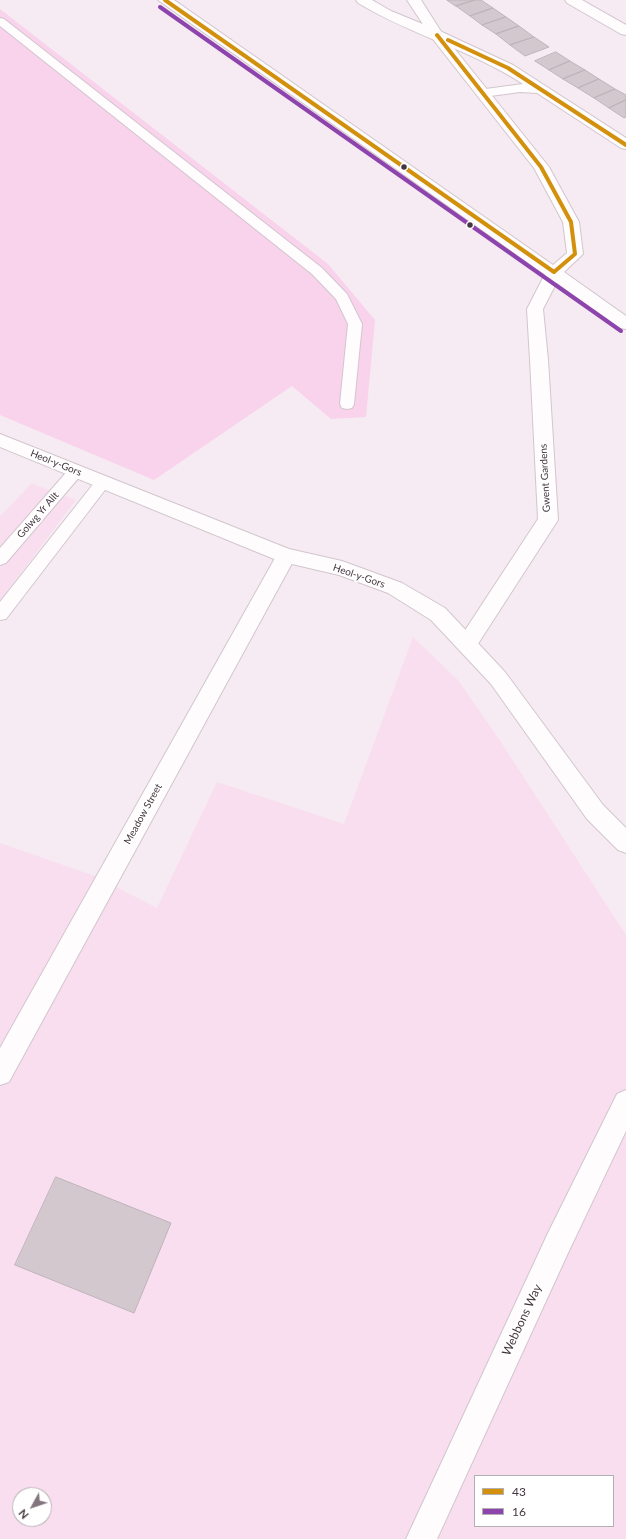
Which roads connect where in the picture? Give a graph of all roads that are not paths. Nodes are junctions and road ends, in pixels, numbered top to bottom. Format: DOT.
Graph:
graph roads {
  1 [pos="165,0"];
  2 [pos="362,0"];
  3 [pos="414,0"];
  4 [pos="572,0"];
  5 [pos="0,21"];
  6 [pos="626,31"];
  7 [pos="437,35"];
  8 [pos="541,90"];
  9 [pos="483,93"];
  10 [pos="626,145"];
  11 [pos="554,272"];
  12 [pos="626,324"];
  13 [pos="347,404"];
  14 [pos="0,440"];
  15 [pos="76,471"];
  16 [pos="103,482"];
  17 [pos="286,556"];
  18 [pos="0,559"];
  19 [pos="0,614"];
  20 [pos="467,644"];
  21 [pos="626,843"];
  22 [pos="0,1072"];
  23 [pos="626,1103"];
  24 [pos="422,1539"];
  1 -- 11 [label="street"];
  2 -- 7 [label="street"];
  3 -- 7 [label="street"];
  4 -- 6 [label="street"];
  5 -- 13 [label="lane"];
  7 -- 8 [label="street"];
  7 -- 9 [label="street"];
  8 -- 9 [label="street"];
  8 -- 10 [label="street"];
  9 -- 11 [label="street"];
  11 -- 12 [label="street"];
  11 -- 20 [label="street, Gwent Gardens"];
  14 -- 15 [label="street, Heol-y-Gors"];
  15 -- 16 [label="street, Heol-y-Gors"];
  15 -- 18 [label="lane, Golwg Yr Allt"];
  16 -- 17 [label="street, Heol-y-Gors"];
  16 -- 19 [label="lane"];
  17 -- 20 [label="street, Heol-y-Gors"];
  17 -- 22 [label="street, Meadow Street"];
  20 -- 21 [label="street, Heol-y-Gors"];
  23 -- 24 [label="street, Webbons Way"];
}
